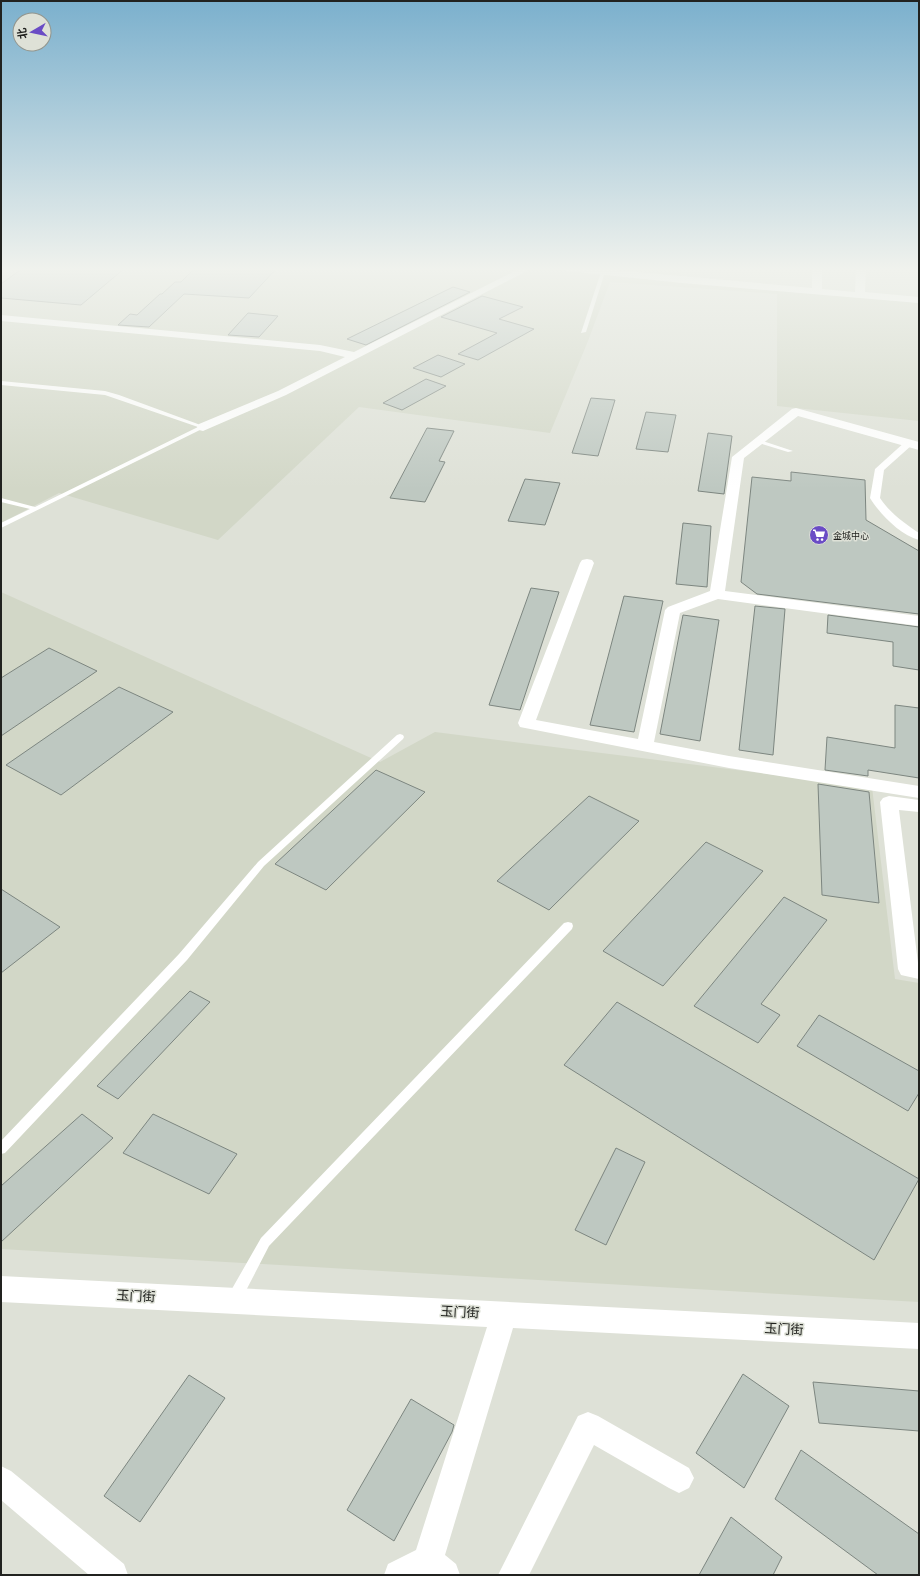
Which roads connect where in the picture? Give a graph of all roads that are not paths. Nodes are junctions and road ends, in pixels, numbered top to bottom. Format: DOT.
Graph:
graph roads {
  1 [pos="251,342"];
  2 [pos="383,342"];
  3 [pos="355,356"];
  4 [pos="1,383"];
  5 [pos="11,384"];
  6 [pos="1,389"];
  7 [pos="203,427"];
  8 [pos="758,440"];
  9 [pos="914,445"];
  10 [pos="790,451"];
  11 [pos="1,500"];
  12 [pos="36,509"];
  13 [pos="1,526"];
  14 [pos="919,537"];
  15 [pos="587,563"];
  16 [pos="717,594"];
  17 [pos="919,621"];
  18 [pos="400,737"];
  19 [pos="645,746"];
  20 [pos="919,792"];
  21 [pos="919,806"];
  22 [pos="568,926"];
  23 [pos="919,971"];
  24 [pos="1,1150"];
  25 [pos="1,1289"];
  26 [pos="233,1300"];
  27 [pos="504,1314"];
  28 [pos="919,1336"];
  29 [pos="679,1478"];
  30 [pos="1,1481"];
  31 [pos="436,1567"];
  32 [pos="113,1575"];
  33 [pos="399,1575"];
  34 [pos="513,1575"];
  1 -- 3 [label="street"];
  2 -- 3 [label="street"];
  3 -- 7 [label="street"];
  4 -- 5 [label="lane"];
  5 -- 6 [label="lane"];
  5 -- 7 [label="lane"];
  7 -- 12 [label="lane"];
  8 -- 9 [label="street"];
  8 -- 10 [label="lane"];
  8 -- 16 [label="street"];
  9 -- 14 [label="street"];
  11 -- 12 [label="lane"];
  12 -- 13 [label="lane"];
  15 -- 19 [label="street"];
  16 -- 17 [label="street"];
  16 -- 19 [label="street"];
  18 -- 24 [label="lane"];
  19 -- 20 [label="street"];
  21 -- 23 [label="street"];
  22 -- 26 [label="lane"];
  25 -- 26 [label="street, 玉门街"];
  26 -- 27 [label="street, 玉门街"];
  27 -- 28 [label="street, 玉门街"];
  27 -- 31 [label="street"];
  29 -- 34 [label="street"];
  30 -- 32 [label="street"];
  31 -- 33 [label="street"];
}
